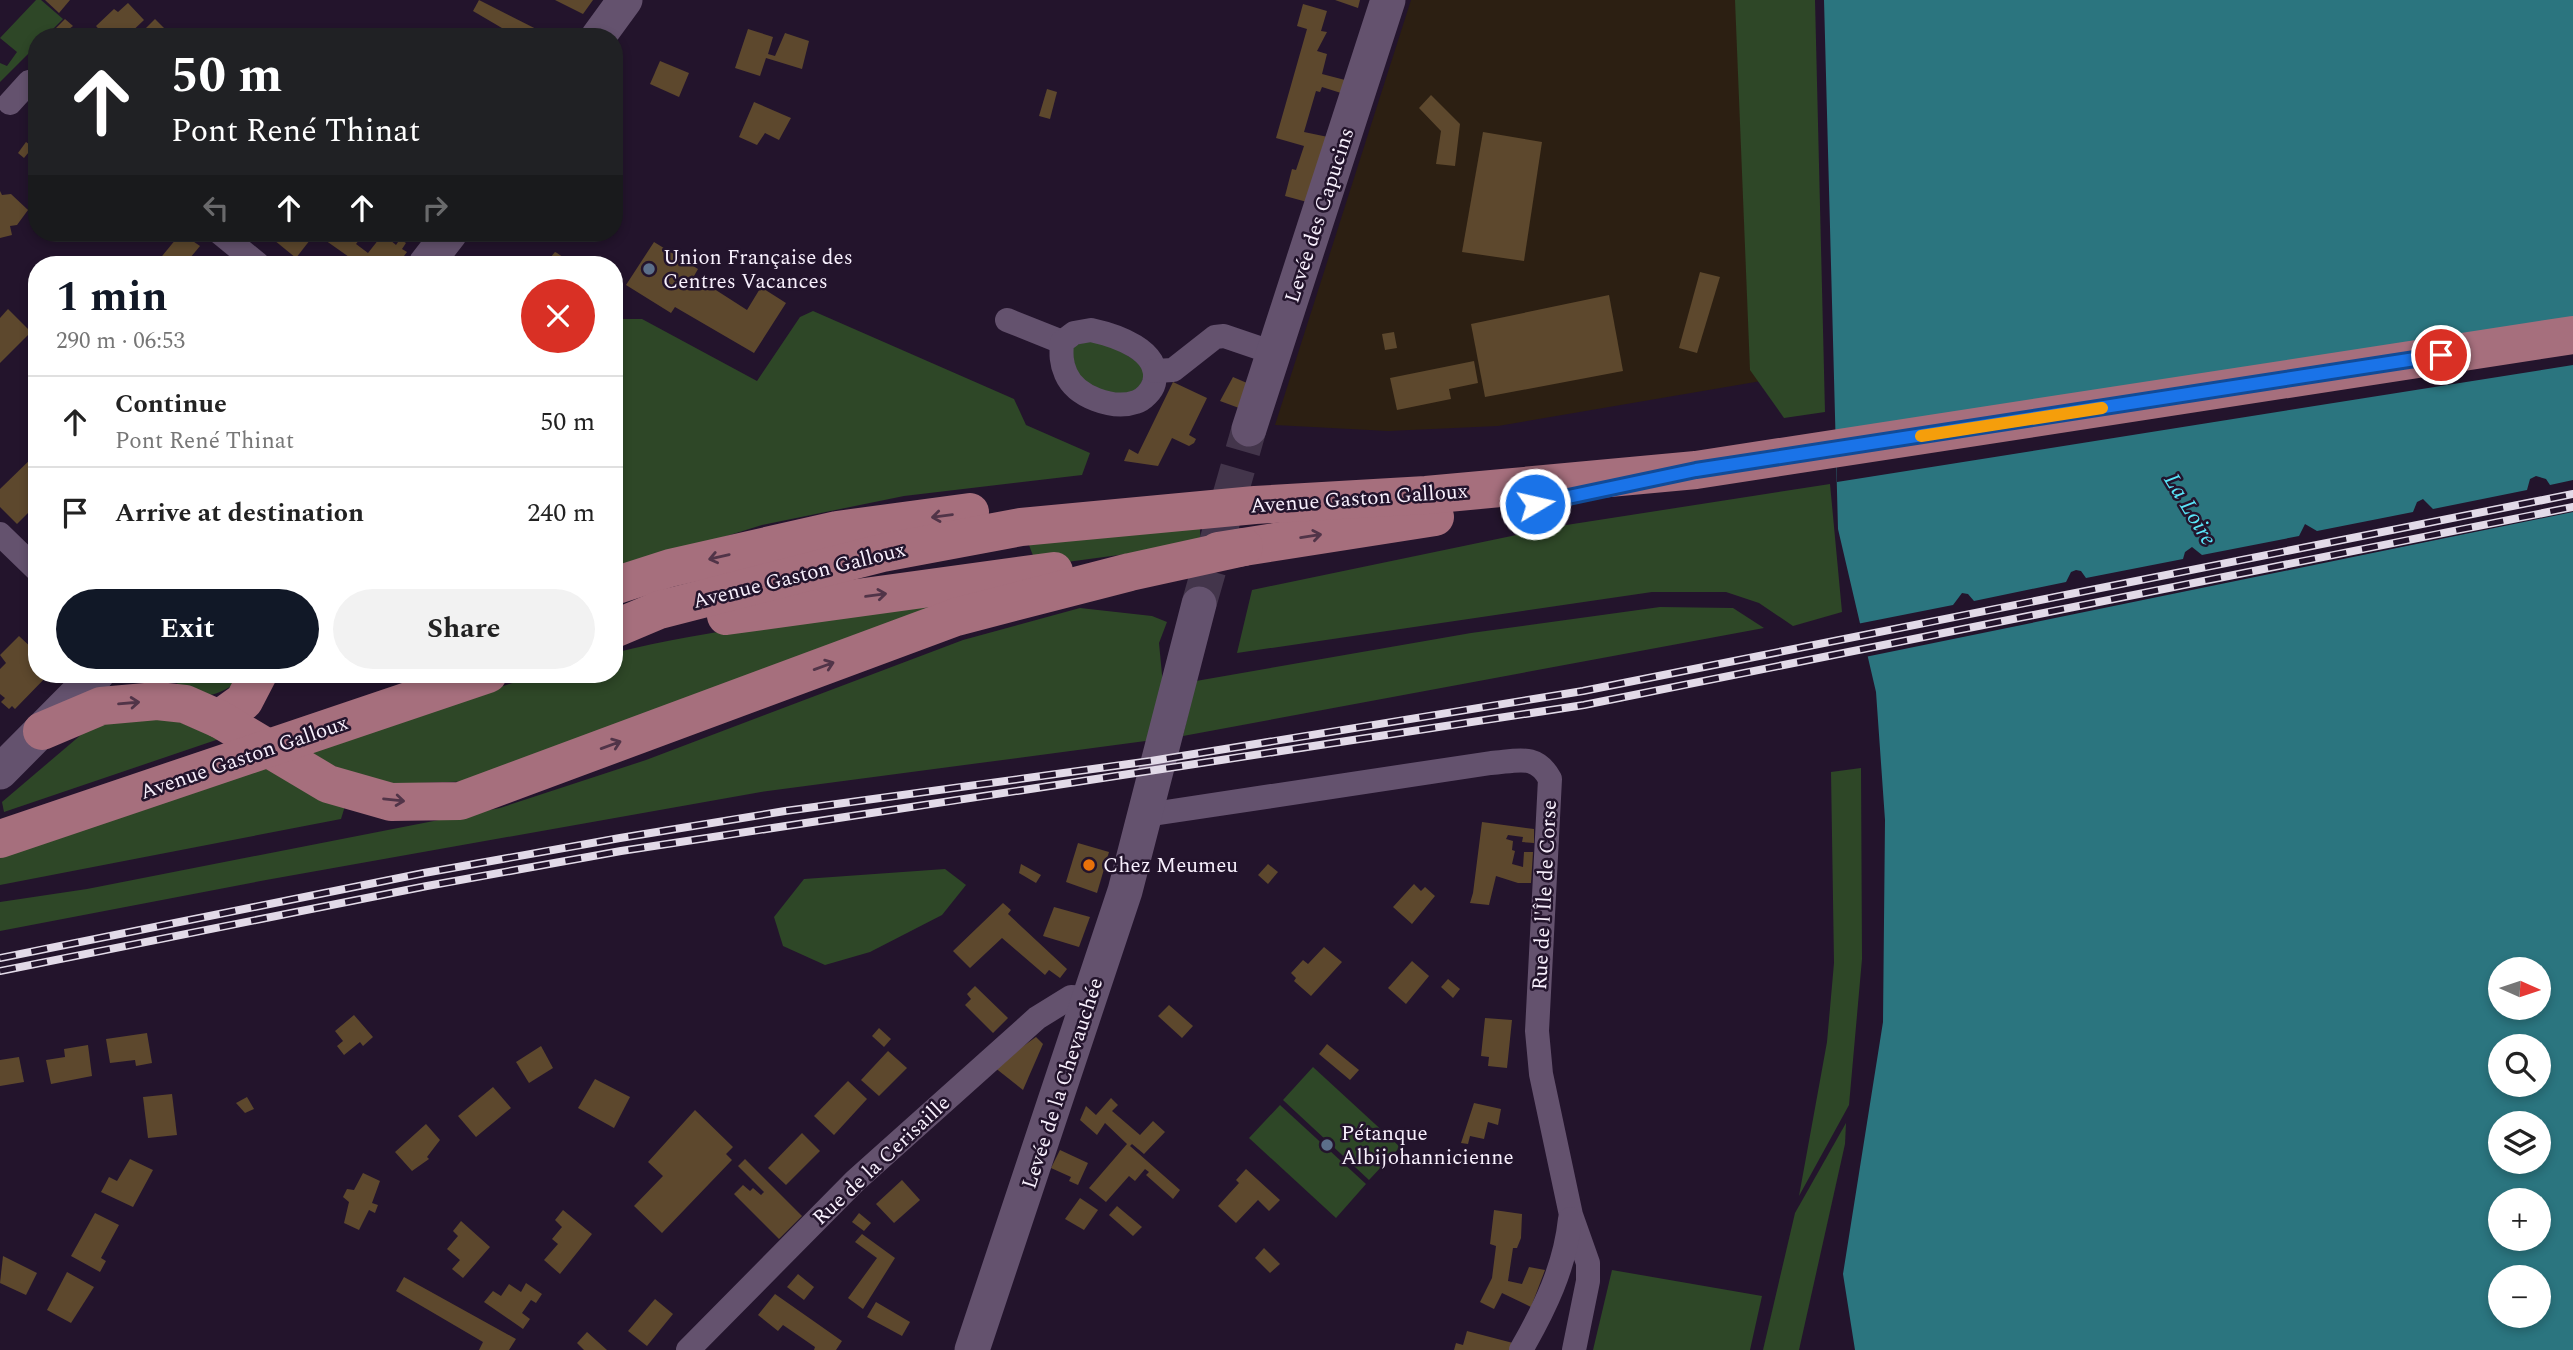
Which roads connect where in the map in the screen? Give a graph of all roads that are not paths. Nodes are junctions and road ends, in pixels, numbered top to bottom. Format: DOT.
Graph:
graph roads {
  1 [pos="625,0"];
  2 [pos="1388,0"];
  3 [pos="605,28"];
  4 [pos="28,83"];
  5 [pos="10,103"];
  6 [pos="231,242"];
  7 [pos="443,242"];
  8 [pos="248,256"];
  9 [pos="432,256"];
  10 [pos="1007,320"];
  11 [pos="2573,335"];
  12 [pos="1062,342"];
  13 [pos="1274,353"];
  14 [pos="1155,372"];
  15 [pos="1249,429"];
  16 [pos="1713,468"];
  17 [pos="1015,517"];
  18 [pos="0,534"];
  19 [pos="1244,547"];
  20 [pos="28,561"];
  21 [pos="623,583"];
  22 [pos="1199,604"];
  23 [pos="623,627"];
  24 [pos="623,630"];
  25 [pos="67,683"];
  26 [pos="88,683"];
  27 [pos="169,683"];
  28 [pos="253,683"];
  29 [pos="462,683"];
  30 [pos="202,711"];
  31 [pos="42,731"];
  32 [pos="0,751"];
  33 [pos="0,772"];
  34 [pos="1146,815"];
  35 [pos="1,839"];
  36 [pos="1090,998"];
  37 [pos="1571,1214"];
  38 [pos="688,1350"];
  39 [pos="972,1350"];
  40 [pos="1521,1350"];
  41 [pos="1574,1350"];
  1 -- 3 [label="street"];
  2 -- 13 [label="street, Levée des Capucins"];
  4 -- 5 [label="street"];
  6 -- 8 [label="street"];
  7 -- 9 [label="street"];
  10 -- 12 [label="street"];
  11 -- 16 [label="main road"];
  12 -- 14 [label="street"];
  12 -- 14 [label="street"];
  13 -- 14 [label="street"];
  13 -- 15 [label="street, Levée des Capucins"];
  16 -- 17 [label="main road, Avenue Gaston Galloux"];
  19 -- 16 [label="main road, Avenue Gaston Galloux, one-way"];
  17 -- 21 [label="main road, one-way"];
  17 -- 23 [label="main road, Avenue Gaston Galloux"];
  18 -- 20 [label="street"];
  24 -- 19 [label="main road, Avenue Gaston Galloux, one-way"];
  30 -- 19 [label="main road, one-way"];
  22 -- 34 [label="street"];
  25 -- 32 [label="street"];
  26 -- 31 [label="street"];
  27 -- 30 [label="main road"];
  28 -- 30 [label="main road"];
  29 -- 35 [label="main road, Avenue Gaston Galloux"];
  31 -- 30 [label="main road, one-way"];
  31 -- 33 [label="street"];
  34 -- 36 [label="street, Levée de la Chevauchée"];
  34 -- 37 [label="street, Rue de l'Île de Corse"];
  36 -- 38 [label="street, Rue de la Cerisaille"];
  36 -- 39 [label="street, Levée de la Chevauchée"];
  37 -- 40 [label="street, Rue de l'Île de Corse"];
  37 -- 41 [label="street, Rue de l'Île de Corse"];
}
